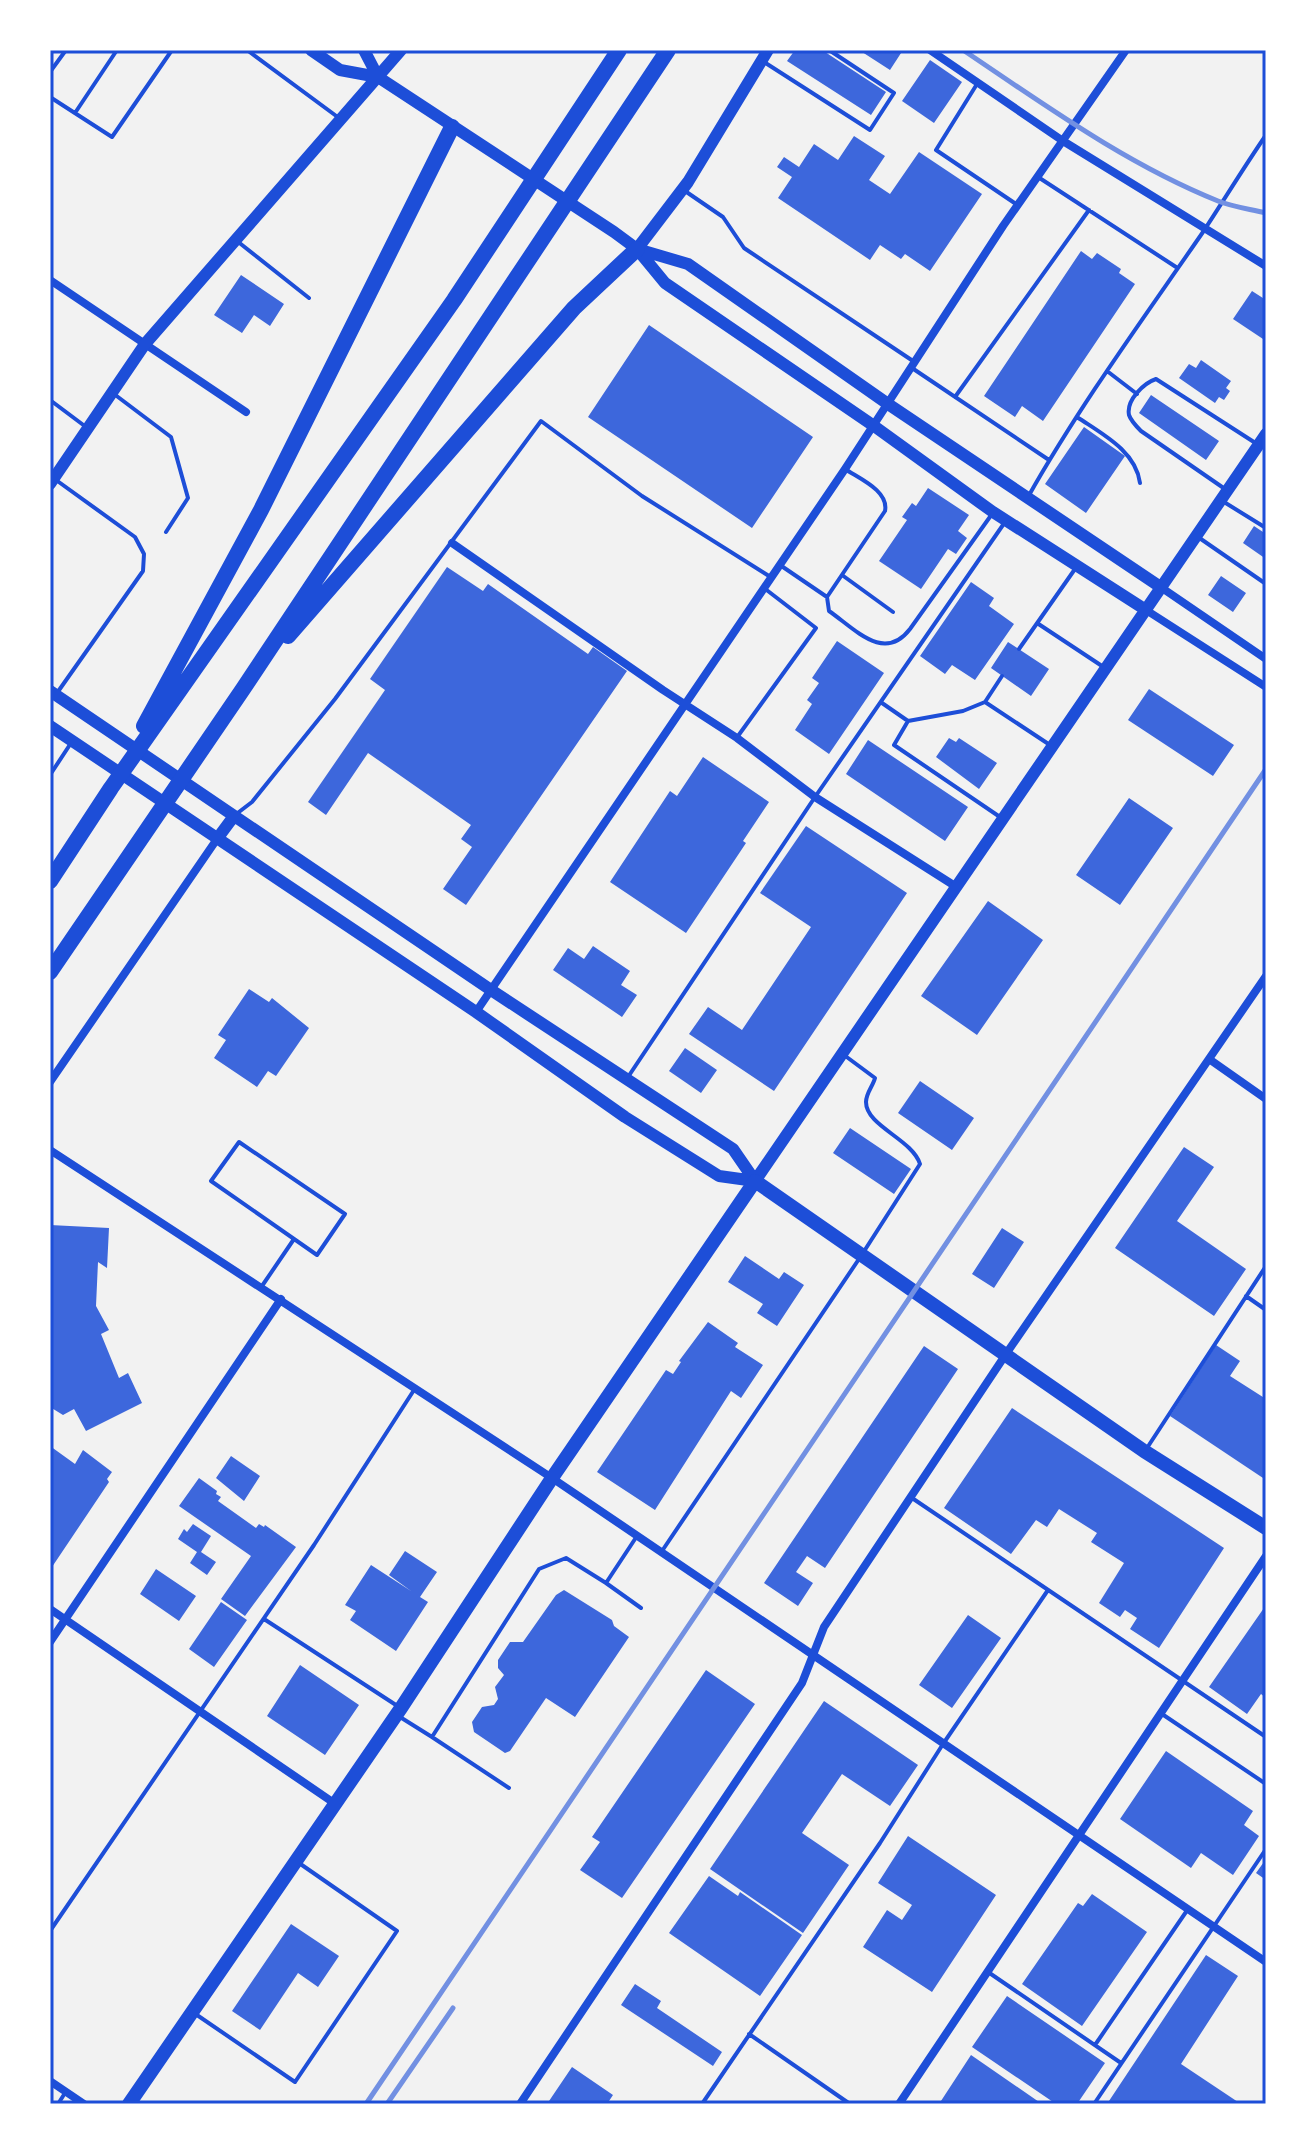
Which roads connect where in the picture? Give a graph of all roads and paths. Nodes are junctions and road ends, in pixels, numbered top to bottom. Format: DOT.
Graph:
graph roads {
  1 [pos="66,50"];
  2 [pos="117,50"];
  3 [pos="172,50"];
  4 [pos="247,50"];
  5 [pos="311,50"];
  6 [pos="364,50"];
  7 [pos="401,50"];
  8 [pos="619,50"];
  9 [pos="668,50"];
  10 [pos="829,50"];
  11 [pos="930,50"];
  12 [pos="1126,50"];
  13 [pos="765,55"];
  14 [pos="50,72"];
  15 [pos="378,77"];
  16 [pos="978,83"];
  17 [pos="50,97"];
  18 [pos="75,113"];
  19 [pos="340,119"];
  20 [pos="452,127"];
  21 [pos="1266,135"];
  22 [pos="1063,141"];
  23 [pos="1038,177"];
  24 [pos="683,189"];
  25 [pos="1018,205"];
  26 [pos="1089,210"];
  27 [pos="1205,229"];
  28 [pos="235,240"];
  29 [pos="637,249"];
  30 [pos="1266,266"];
  31 [pos="1177,268"];
  32 [pos="50,280"];
  33 [pos="309,298"];
  34 [pos="145,344"];
  35 [pos="914,365"];
  36 [pos="1107,371"];
  37 [pos="112,393"];
  38 [pos="1137,394"];
  39 [pos="955,397"];
  40 [pos="50,400"];
  41 [pos="888,404"];
  42 [pos="246,412"];
  43 [pos="1077,417"];
  44 [pos="874,426"];
  45 [pos="88,428"];
  46 [pos="1262,440"];
  47 [pos="1049,460"];
  48 [pos="845,469"];
  49 [pos="52,481"];
  50 [pos="1140,483"];
  51 [pos="1224,496"];
  52 [pos="1027,498"];
  53 [pos="993,512"];
  54 [pos="1006,521"];
  55 [pos="1266,528"];
  56 [pos="166,532"];
  57 [pos="1196,536"];
  58 [pos="452,543"];
  59 [pos="780,565"];
  60 [pos="1077,566"];
  61 [pos="842,575"];
  62 [pos="771,578"];
  63 [pos="1266,584"];
  64 [pos="764,588"];
  65 [pos="1162,588"];
  66 [pos="827,597"];
  67 [pos="1146,610"];
  68 [pos="893,612"];
  69 [pos="1037,623"];
  70 [pos="1019,649"];
  71 [pos="1266,659"];
  72 [pos="1105,669"];
  73 [pos="1002,676"];
  74 [pos="1266,687"];
  75 [pos="243,689"];
  76 [pos="53,693"];
  77 [pos="985,702"];
  78 [pos="882,703"];
  79 [pos="686,705"];
  80 [pos="908,721"];
  81 [pos="50,726"];
  82 [pos="737,738"];
  83 [pos="76,743"];
  84 [pos="1052,746"];
  85 [pos="50,775"];
  86 [pos="111,788"];
  87 [pos="815,797"];
  88 [pos="234,816"];
  89 [pos="1002,818"];
  90 [pos="217,839"];
  91 [pos="50,881"];
  92 [pos="955,886"];
  93 [pos="50,972"];
  94 [pos="1266,976"];
  95 [pos="491,990"];
  96 [pos="476,1012"];
  97 [pos="843,1054"];
  98 [pos="1209,1059"];
  99 [pos="626,1079"];
  100 [pos="50,1082"];
  101 [pos="1266,1099"];
  102 [pos="50,1150"];
  103 [pos="755,1181"];
  104 [pos="294,1239"];
  105 [pos="861,1256"];
  106 [pos="1266,1266"];
  107 [pos="262,1286"];
  108 [pos="1246,1296"];
  109 [pos="281,1299"];
  110 [pos="1266,1310"];
  111 [pos="1006,1354"];
  112 [pos="415,1388"];
  113 [pos="1144,1451"];
  114 [pos="552,1478"];
  115 [pos="912,1498"];
  116 [pos="1266,1528"];
  117 [pos="637,1536"];
  118 [pos="660,1552"];
  119 [pos="1266,1556"];
  120 [pos="606,1583"];
  121 [pos="1048,1590"];
  122 [pos="641,1608"];
  123 [pos="50,1609"];
  124 [pos="65,1619"];
  125 [pos="264,1619"];
  126 [pos="50,1642"];
  127 [pos="812,1655"];
  128 [pos="1182,1682"];
  129 [pos="200,1711"];
  130 [pos="399,1711"];
  131 [pos="1161,1714"];
  132 [pos="432,1737"];
  133 [pos="1266,1737"];
  134 [pos="943,1744"];
  135 [pos="1266,1784"];
  136 [pos="509,1788"];
  137 [pos="334,1803"];
  138 [pos="1078,1835"];
  139 [pos="1266,1849"];
  140 [pos="295,1860"];
  141 [pos="1188,1909"];
  142 [pos="1213,1926"];
  143 [pos="50,1931"];
  144 [pos="1266,1962"];
  145 [pos="988,1972"];
  146 [pos="192,2012"];
  147 [pos="749,2034"];
  148 [pos="1095,2045"];
  149 [pos="1121,2063"];
  150 [pos="50,2081"];
  151 [pos="66,2092"];
  152 [pos="58,2104"];
  153 [pos="84,2104"];
  154 [pos="129,2104"];
  155 [pos="520,2104"];
  156 [pos="702,2104"];
  157 [pos="850,2104"];
  158 [pos="899,2104"];
  159 [pos="1094,2104"];
  1 -- 14 [label="lane"];
  2 -- 18 [label="lane"];
  3 -- 18 [label="lane"];
  4 -- 19 [label="lane"];
  5 -- 15 [label="main road"];
  6 -- 15 [label="main road"];
  7 -- 15 [label="main road"];
  8 -- 86 [label="highway"];
  9 -- 75 [label="highway"];
  10 -- 13 [label="lane"];
  11 -- 16 [label="street"];
  12 -- 22 [label="street"];
  13 -- 24 [label="main road"];
  15 -- 19 [label="main road"];
  15 -- 20 [label="main road"];
  16 -- 22 [label="street"];
  16 -- 25 [label="lane"];
  17 -- 18 [label="lane"];
  19 -- 28 [label="main road"];
  20 -- 29 [label="main road"];
  20 -- 86 [label="highway"];
  21 -- 27 [label="lane"];
  22 -- 23 [label="street"];
  22 -- 27 [label="street"];
  23 -- 25 [label="street"];
  23 -- 26 [label="lane"];
  24 -- 29 [label="main road"];
  24 -- 35 [label="lane"];
  25 -- 35 [label="street"];
  26 -- 31 [label="lane"];
  26 -- 39 [label="lane"];
  27 -- 30 [label="street"];
  27 -- 31 [label="lane"];
  28 -- 33 [label="lane"];
  28 -- 34 [label="main road"];
  29 -- 41 [label="main road"];
  29 -- 44 [label="main road"];
  29 -- 75 [label="highway"];
  31 -- 36 [label="lane"];
  32 -- 34 [label="street"];
  34 -- 37 [label="main road"];
  34 -- 42 [label="street"];
  35 -- 39 [label="lane"];
  35 -- 41 [label="street"];
  36 -- 38 [label="lane"];
  36 -- 43 [label="lane"];
  37 -- 45 [label="main road"];
  37 -- 56 [label="lane"];
  38 -- 46 [label="lane"];
  38 -- 51 [label="lane"];
  39 -- 47 [label="lane"];
  40 -- 45 [label="lane"];
  41 -- 44 [label="street"];
  41 -- 52 [label="main road"];
  43 -- 47 [label="lane"];
  43 -- 50 [label="lane"];
  44 -- 48 [label="street"];
  44 -- 53 [label="main road"];
  45 -- 49 [label="main road"];
  46 -- 51 [label="main road"];
  47 -- 52 [label="lane"];
  48 -- 59 [label="street"];
  48 -- 61 [label="lane"];
  49 -- 76 [label="lane"];
  51 -- 55 [label="lane"];
  51 -- 57 [label="main road"];
  52 -- 65 [label="main road"];
  53 -- 54 [label="main road"];
  53 -- 66 [label="lane"];
  54 -- 60 [label="main road"];
  54 -- 78 [label="lane"];
  57 -- 63 [label="lane"];
  57 -- 65 [label="main road"];
  58 -- 62 [label="lane"];
  58 -- 79 [label="street"];
  58 -- 88 [label="lane"];
  59 -- 62 [label="street"];
  59 -- 66 [label="lane"];
  60 -- 67 [label="main road"];
  60 -- 69 [label="lane"];
  61 -- 66 [label="lane"];
  61 -- 68 [label="lane"];
  62 -- 64 [label="street"];
  64 -- 79 [label="street"];
  64 -- 82 [label="lane"];
  65 -- 67 [label="main road"];
  65 -- 71 [label="street"];
  67 -- 72 [label="main road"];
  67 -- 74 [label="street"];
  69 -- 70 [label="lane"];
  69 -- 72 [label="lane"];
  72 -- 84 [label="main road"];
  73 -- 77 [label="lane"];
  75 -- 93 [label="highway"];
  76 -- 88 [label="main road"];
  77 -- 80 [label="lane"];
  77 -- 84 [label="lane"];
  78 -- 80 [label="lane"];
  78 -- 87 [label="lane"];
  79 -- 82 [label="street"];
  79 -- 95 [label="street"];
  80 -- 89 [label="lane"];
  81 -- 83 [label="main road"];
  82 -- 87 [label="street"];
  83 -- 85 [label="lane"];
  83 -- 90 [label="main road"];
  84 -- 89 [label="main road"];
  86 -- 91 [label="highway"];
  87 -- 92 [label="street"];
  87 -- 99 [label="lane"];
  88 -- 90 [label="main road"];
  88 -- 95 [label="main road"];
  89 -- 92 [label="main road"];
  90 -- 96 [label="main road"];
  90 -- 100 [label="street"];
  92 -- 97 [label="main road"];
  94 -- 98 [label="street"];
  95 -- 96 [label="street"];
  95 -- 99 [label="main road"];
  96 -- 103 [label="main road"];
  97 -- 103 [label="main road"];
  97 -- 105 [label="lane"];
  98 -- 101 [label="street"];
  98 -- 111 [label="street"];
  99 -- 103 [label="main road"];
  102 -- 107 [label="street"];
  103 -- 105 [label="main road"];
  103 -- 114 [label="main road"];
  104 -- 104 [label="lane"];
  104 -- 107 [label="lane"];
  105 -- 111 [label="main road"];
  105 -- 118 [label="lane"];
  106 -- 108 [label="lane"];
  107 -- 109 [label="street"];
  108 -- 110 [label="lane"];
  108 -- 113 [label="lane"];
  109 -- 112 [label="street"];
  109 -- 124 [label="street"];
  111 -- 113 [label="main road"];
  111 -- 115 [label="street"];
  112 -- 114 [label="street"];
  112 -- 125 [label="lane"];
  113 -- 116 [label="main road"];
  114 -- 117 [label="street"];
  114 -- 130 [label="main road"];
  115 -- 121 [label="lane"];
  115 -- 127 [label="street"];
  117 -- 118 [label="street"];
  117 -- 120 [label="lane"];
  118 -- 127 [label="street"];
  119 -- 128 [label="street"];
  120 -- 122 [label="lane"];
  120 -- 132 [label="lane"];
  121 -- 128 [label="lane"];
  121 -- 134 [label="lane"];
  123 -- 124 [label="street"];
  124 -- 126 [label="street"];
  124 -- 129 [label="street"];
  125 -- 129 [label="lane"];
  125 -- 130 [label="lane"];
  127 -- 134 [label="street"];
  127 -- 155 [label="street"];
  128 -- 131 [label="street"];
  128 -- 133 [label="lane"];
  129 -- 137 [label="street"];
  129 -- 143 [label="lane"];
  130 -- 132 [label="lane"];
  130 -- 137 [label="main road"];
  131 -- 135 [label="lane"];
  131 -- 138 [label="street"];
  132 -- 136 [label="lane"];
  134 -- 138 [label="street"];
  134 -- 147 [label="lane"];
  137 -- 140 [label="main road"];
  138 -- 141 [label="street"];
  138 -- 145 [label="street"];
  139 -- 142 [label="lane"];
  140 -- 146 [label="main road"];
  140 -- 146 [label="lane"];
  141 -- 142 [label="street"];
  141 -- 148 [label="lane"];
  142 -- 144 [label="street"];
  142 -- 149 [label="lane"];
  145 -- 148 [label="lane"];
  145 -- 158 [label="street"];
  146 -- 154 [label="main road"];
  147 -- 156 [label="lane"];
  147 -- 157 [label="lane"];
  148 -- 149 [label="lane"];
  149 -- 159 [label="lane"];
  150 -- 151 [label="street"];
  151 -- 152 [label="lane"];
  151 -- 153 [label="street"];
}
